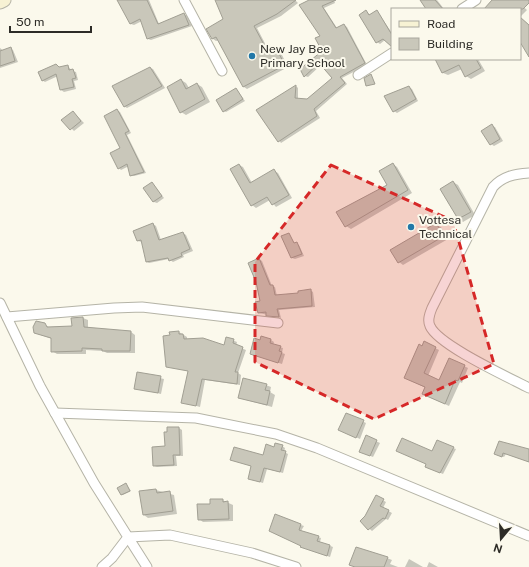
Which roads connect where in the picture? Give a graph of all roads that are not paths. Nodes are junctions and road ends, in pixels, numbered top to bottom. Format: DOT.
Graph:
graph roads {
  1 [pos="4,0"];
  2 [pos="184,0"];
  3 [pos="476,0"];
  4 [pos="0,2"];
  5 [pos="464,8"];
  6 [pos="391,54"];
  7 [pos="222,71"];
  8 [pos="358,75"];
  9 [pos="529,173"];
  10 [pos="0,303"];
  11 [pos="7,317"];
  12 [pos="278,322"];
  13 [pos="529,388"];
  14 [pos="55,413"];
  15 [pos="529,536"];
  16 [pos="128,537"];
  17 [pos="102,567"];
  18 [pos="147,567"];
  19 [pos="296,567"];
  1 -- 4 [label="main road"];
  2 -- 7 [label="street"];
  3 -- 5 [label="street"];
  6 -- 8 [label="street"];
  9 -- 13 [label="street"];
  10 -- 11 [label="street"];
  11 -- 12 [label="street"];
  11 -- 14 [label="street"];
  14 -- 15 [label="street"];
  14 -- 16 [label="street"];
  16 -- 17 [label="street"];
  16 -- 18 [label="street"];
  16 -- 19 [label="street"];
}
